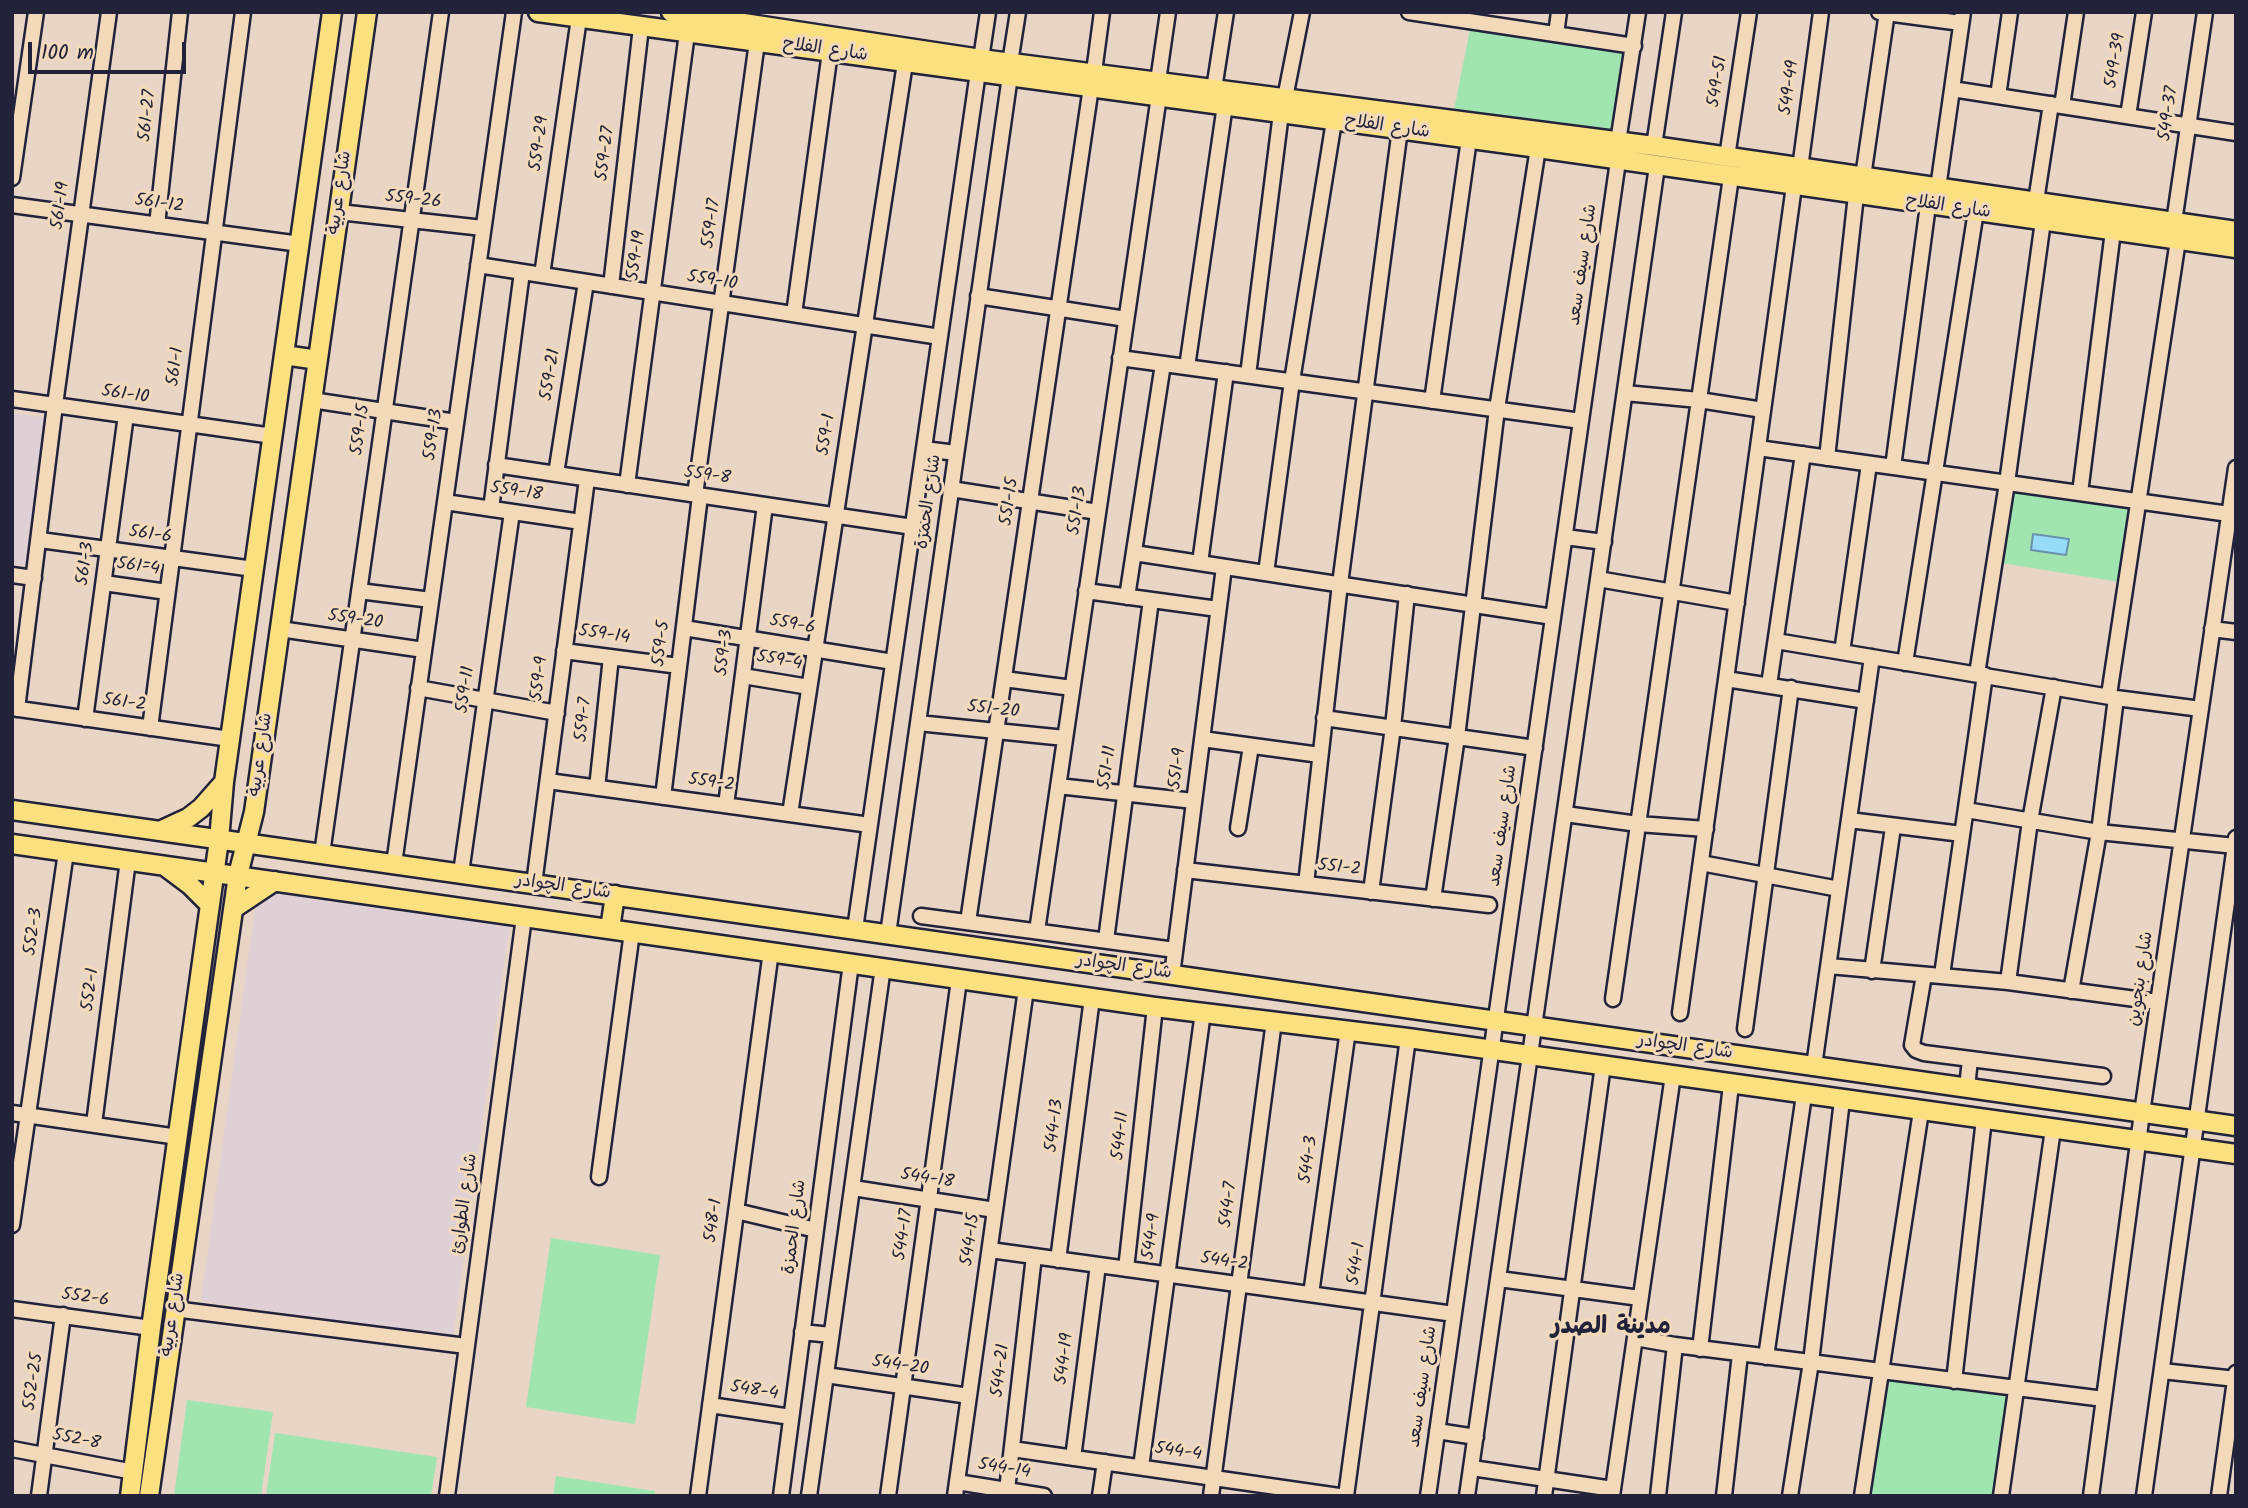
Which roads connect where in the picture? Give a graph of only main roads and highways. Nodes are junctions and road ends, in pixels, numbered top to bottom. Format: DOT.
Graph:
graph roads {
  1 [pos="538,12"];
  2 [pos="671,12"];
  3 [pos="331,15"];
  4 [pos="367,16"];
  5 [pos="980,65"];
  6 [pos="1158,89"];
  7 [pos="1283,106"];
  8 [pos="2176,231"];
  9 [pos="2236,231"];
  10 [pos="2236,248"];
  11 [pos="284,355"];
  12 [pos="318,359"];
  13 [pos="224,782"];
  14 [pos="12,810"];
  15 [pos="254,812"];
  16 [pos="161,831"];
  17 [pos="219,840"];
  18 [pos="246,842"];
  19 [pos="12,844"];
  20 [pos="288,849"];
  21 [pos="163,865"];
  22 [pos="214,874"];
  23 [pos="238,875"];
  24 [pos="275,881"];
  25 [pos="615,895"];
  26 [pos="210,905"];
  27 [pos="233,909"];
  28 [pos="610,929"];
  29 [pos="2236,1126"];
  30 [pos="2236,1154"];
  31 [pos="145,1389"];
  32 [pos="164,1391"];
  33 [pos="130,1496"];
  34 [pos="149,1496"];
  1 -- 5 [label="main road, شارع الفلاح"];
  2 -- 5 [label="main road, شارع الفلاح"];
  3 -- 11 [label="main road, شارع عربية"];
  4 -- 12 [label="main road, شارع عربية"];
  5 -- 6 [label="main road, شارع الفلاح"];
  6 -- 7 [label="main road, شارع الفلاح"];
  6 -- 7 [label="main road, شارع الفلاح"];
  7 -- 8 [label="main road, شارع الفلاح"];
  7 -- 8 [label="main road, شارع الفلاح"];
  8 -- 9 [label="main road, شارع الفلاح"];
  8 -- 10 [label="main road, شارع الفلاح"];
  11 -- 12 [label="main road"];
  11 -- 13 [label="main road, شارع عربية"];
  12 -- 15 [label="main road, شارع عربية"];
  13 -- 16 [label="main road"];
  13 -- 17 [label="main road, شارع عربية"];
  14 -- 16 [label="main road, شارع الچوادر"];
  15 -- 18 [label="main road, شارع عربية"];
  15 -- 20 [label="main road"];
  16 -- 17 [label="main road, شارع الچوادر"];
  17 -- 18 [label="main road, شارع الچوادر"];
  17 -- 22 [label="main road, شارع عربية"];
  18 -- 20 [label="main road, شارع الچوادر"];
  18 -- 23 [label="main road, شارع عربية"];
  19 -- 21 [label="main road, شارع الچوادر"];
  20 -- 25 [label="main road, شارع الچوادر"];
  21 -- 22 [label="main road, شارع الچوادر"];
  21 -- 26 [label="main road"];
  22 -- 23 [label="main road, شارع الچوادر"];
  22 -- 26 [label="main road, شارع عربية"];
  23 -- 24 [label="main road, شارع الچوادر"];
  23 -- 27 [label="main road, شارع عربية"];
  24 -- 27 [label="main road"];
  24 -- 28 [label="main road, شارع الچوادر"];
  25 -- 28 [label="main road"];
  25 -- 29 [label="main road, شارع الچوادر"];
  26 -- 31 [label="main road, شارع عربية"];
  27 -- 32 [label="main road, شارع عربية"];
  28 -- 30 [label="main road, شارع الچوادر"];
  31 -- 32 [label="main road"];
  31 -- 33 [label="main road, شارع عربية"];
  32 -- 34 [label="main road, شارع عربية"];
}
